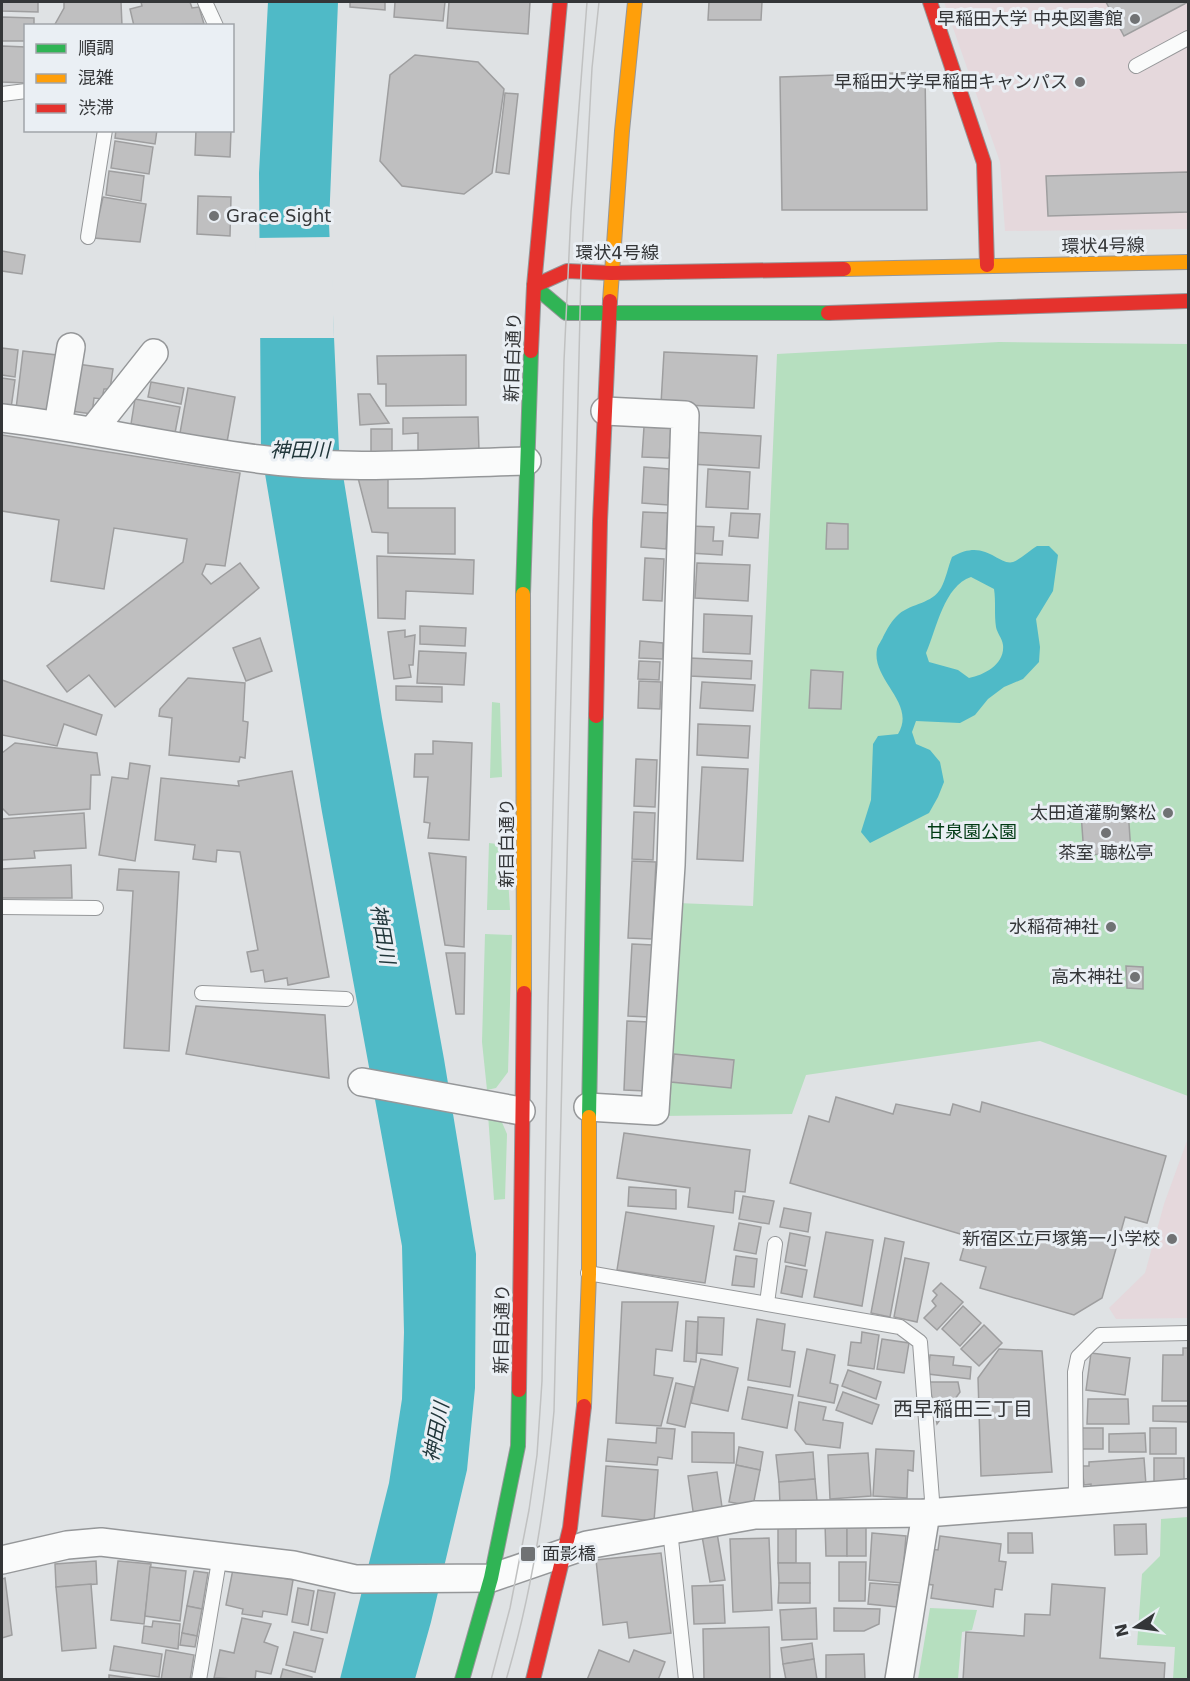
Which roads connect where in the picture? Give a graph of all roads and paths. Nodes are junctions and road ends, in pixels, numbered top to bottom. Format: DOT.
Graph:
graph roads {
  1 [pos="205,2"];
  2 [pos="560,2"];
  3 [pos="635,2"];
  4 [pos="930,2"];
  5 [pos="215,24"];
  6 [pos="1188,38"];
  7 [pos="1136,66"];
  8 [pos="24,91"];
  9 [pos="2,94"];
  10 [pos="105,132"];
  11 [pos="88,237"];
  12 [pos="1188,262"];
  13 [pos="987,265"];
  14 [pos="611,273"];
  15 [pos="534,286"];
  16 [pos="1188,301"];
  17 [pos="608,315"];
  18 [pos="71,347"];
  19 [pos="154,353"];
  20 [pos="605,411"];
  21 [pos="2,418"];
  22 [pos="58,424"];
  23 [pos="93,430"];
  24 [pos="527,460"];
  25 [pos="2,907"];
  26 [pos="96,908"];
  27 [pos="202,993"];
  28 [pos="346,999"];
  29 [pos="364,1083"];
  30 [pos="588,1107"];
  31 [pos="521,1111"];
  32 [pos="775,1244"];
  33 [pos="588,1273"];
  34 [pos="767,1303"];
  35 [pos="1188,1333"];
  36 [pos="1188,1493"];
  37 [pos="1076,1502"];
  38 [pos="929,1513"];
  39 [pos="670,1530"];
  40 [pos="564,1553"];
  41 [pos="220,1555"];
  42 [pos="2,1560"];
  43 [pos="491,1578"];
  44 [pos="199,1680"];
  45 [pos="462,1680"];
  46 [pos="533,1680"];
  47 [pos="686,1680"];
  48 [pos="899,1680"];
  1 -- 5 [label="lane"];
  2 -- 15 [label="main road, 新目白通り"];
  3 -- 14 [label="main road"];
  4 -- 13 [label="main road"];
  6 -- 7 [label="lane"];
  8 -- 9 [label="lane"];
  10 -- 11 [label="lane"];
  12 -- 13 [label="main road, 環状4号線"];
  13 -- 14 [label="main road, 環状4号線"];
  14 -- 15 [label="main road, 環状4号線"];
  14 -- 17 [label="main road"];
  15 -- 17 [label="main road"];
  15 -- 24 [label="main road, 新目白通り"];
  16 -- 17 [label="main road"];
  17 -- 20 [label="main road"];
  18 -- 22 [label="street"];
  19 -- 23 [label="street"];
  20 -- 30 [label="main road"];
  20 -- 30 [label="street"];
  21 -- 22 [label="street"];
  22 -- 23 [label="street"];
  23 -- 24 [label="street"];
  24 -- 31 [label="main road, 新目白通り"];
  25 -- 26 [label="lane"];
  27 -- 28 [label="lane"];
  29 -- 31 [label="street"];
  30 -- 33 [label="main road"];
  31 -- 43 [label="main road, 新目白通り"];
  32 -- 34 [label="lane"];
  33 -- 34 [label="lane"];
  33 -- 40 [label="main road"];
  34 -- 38 [label="lane"];
  35 -- 37 [label="lane"];
  36 -- 37 [label="street"];
  37 -- 38 [label="street"];
  38 -- 39 [label="street"];
  38 -- 48 [label="street"];
  39 -- 40 [label="street"];
  39 -- 47 [label="lane"];
  40 -- 43 [label="street"];
  40 -- 46 [label="main road"];
  41 -- 42 [label="street"];
  41 -- 43 [label="street"];
  41 -- 44 [label="lane"];
  43 -- 45 [label="main road, 新目白通り"];
}
